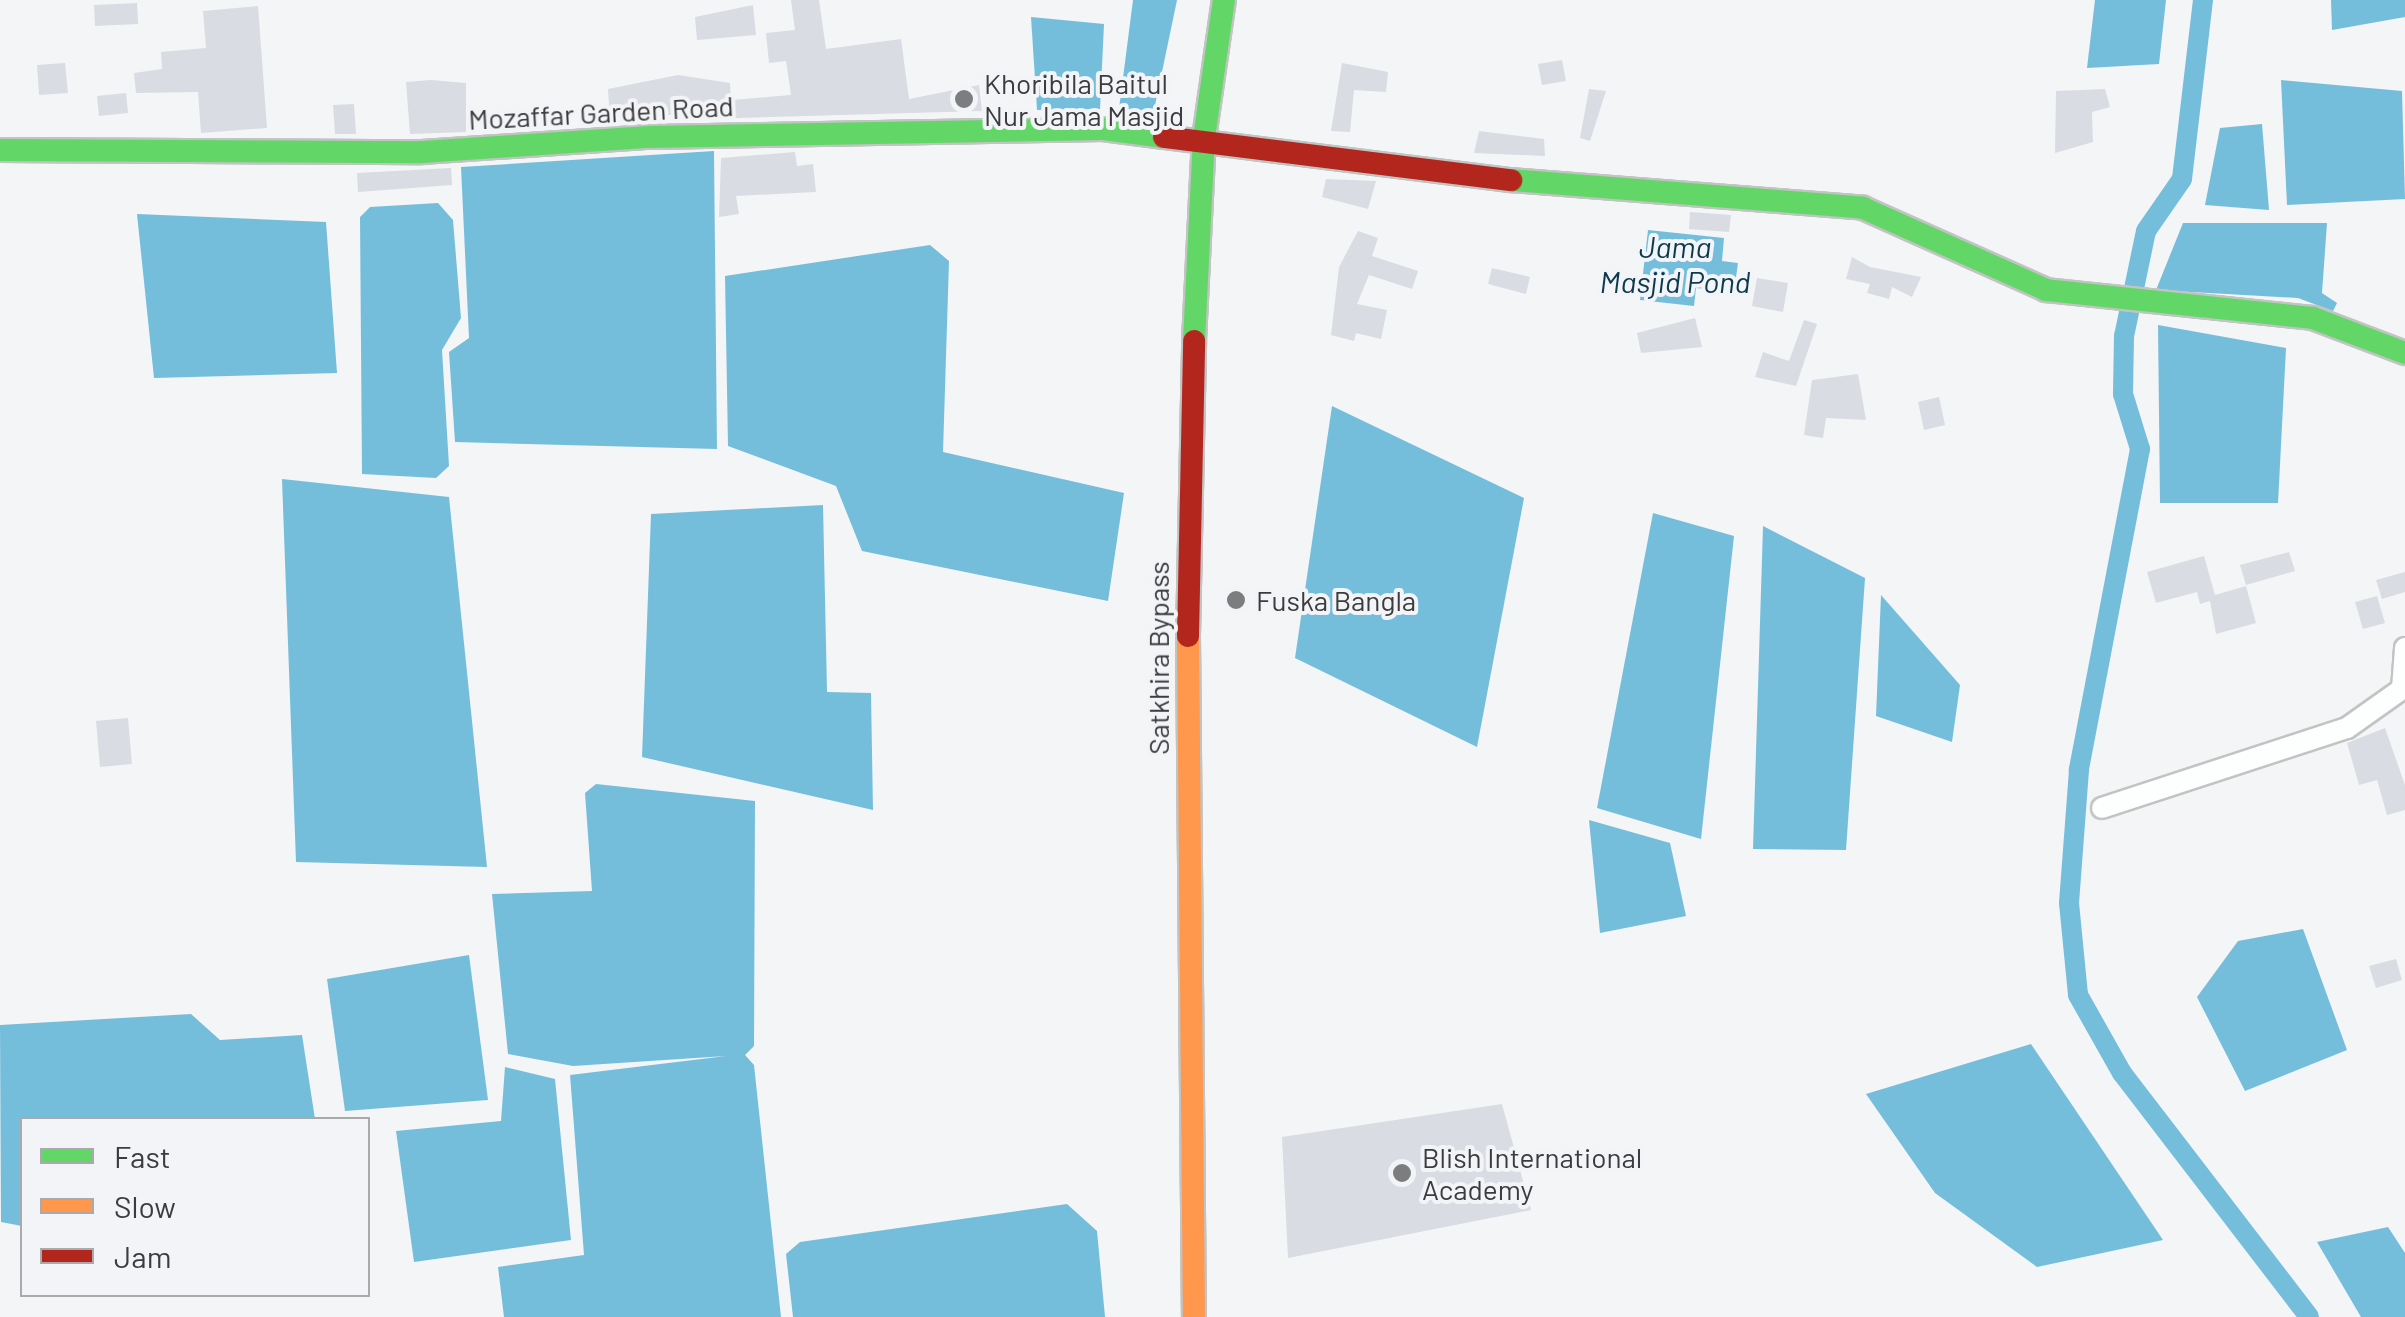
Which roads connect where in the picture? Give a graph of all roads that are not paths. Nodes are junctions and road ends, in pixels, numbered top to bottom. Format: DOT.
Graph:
graph roads {
  1 [pos="1224,0"];
  2 [pos="1204,138"];
  3 [pos="0,150"];
  4 [pos="2405,353"];
  5 [pos="2405,648"];
  6 [pos="2102,808"];
  7 [pos="1194,1317"];
  1 -- 2 [label="main road, Satkhira Bypass"];
  2 -- 3 [label="main road, Mozaffar Garden Road"];
  2 -- 4 [label="main road, Mozaffar Garden Road"];
  2 -- 7 [label="main road, Satkhira Bypass"];
  5 -- 6 [label="street"];
}
